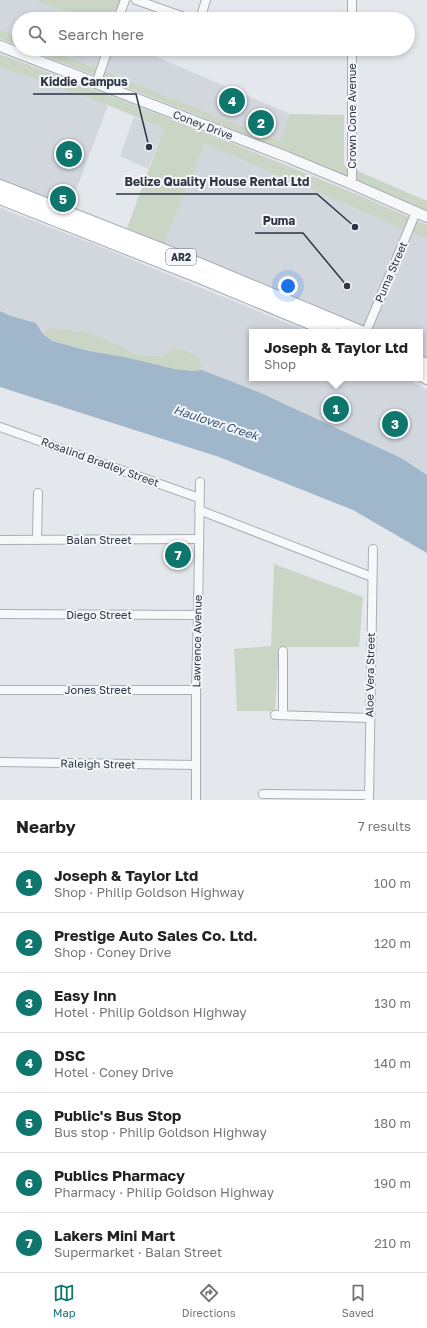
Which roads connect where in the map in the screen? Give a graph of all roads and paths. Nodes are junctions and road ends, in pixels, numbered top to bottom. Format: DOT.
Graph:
graph roads {
  1 [pos="125,0"];
  2 [pos="136,0"];
  3 [pos="206,0"];
  4 [pos="352,0"];
  5 [pos="121,12"];
  6 [pos="170,12"];
  7 [pos="202,12"];
  8 [pos="352,12"];
  9 [pos="0,46"];
  10 [pos="12,51"];
  11 [pos="25,56"];
  12 [pos="106,56"];
  13 [pos="352,56"];
  14 [pos="96,84"];
  15 [pos="352,184"];
  16 [pos="0,186"];
  17 [pos="0,198"];
  18 [pos="416,212"];
  19 [pos="427,217"];
  20 [pos="325,329"];
  21 [pos="354,329"];
  22 [pos="367,329"];
  23 [pos="0,427"];
  24 [pos="200,482"];
  25 [pos="38,493"];
  26 [pos="199,498"];
  27 [pos="199,510"];
  28 [pos="198,539"];
  29 [pos="0,540"];
  30 [pos="37,540"];
  31 [pos="373,549"];
  32 [pos="372,577"];
  33 [pos="0,614"];
  34 [pos="198,615"];
  35 [pos="283,651"];
  36 [pos="0,690"];
  37 [pos="196,690"];
  38 [pos="369,718"];
  39 [pos="0,762"];
  40 [pos="196,765"];
  41 [pos="263,794"];
  42 [pos="369,798"];
  43 [pos="196,800"];
  1 -- 5 [label="street"];
  2 -- 6 [label="street"];
  3 -- 7 [label="street"];
  4 -- 8 [label="street"];
  9 -- 10 [label="street, Coney Drive"];
  11 -- 14 [label="street, Coney Drive"];
  12 -- 14 [label="street"];
  13 -- 15 [label="street, Crown Cone Avenue"];
  14 -- 15 [label="street, Coney Drive"];
  15 -- 18 [label="street, Coney Drive"];
  16 -- 21 [label="main road, AR2"];
  17 -- 20 [label="main road, AR2"];
  18 -- 19 [label="street, Coney Drive"];
  18 -- 22 [label="street, Puma Street"];
  23 -- 26 [label="street, Rosalind Bradley Street"];
  24 -- 26 [label="street, Lawrence Avenue"];
  25 -- 30 [label="street"];
  26 -- 27 [label="street, Lawrence Avenue"];
  27 -- 28 [label="street, Lawrence Avenue"];
  27 -- 32 [label="street"];
  28 -- 30 [label="street, Balan Street"];
  28 -- 34 [label="street, Lawrence Avenue"];
  29 -- 30 [label="street, Balan Street"];
  31 -- 32 [label="street, Aloe Vera Street"];
  32 -- 38 [label="street, Aloe Vera Street"];
  33 -- 34 [label="street, Diego Street"];
  34 -- 37 [label="street, Lawrence Avenue"];
  35 -- 38 [label="street"];
  36 -- 37 [label="street, Jones Street"];
  37 -- 40 [label="street, Lawrence Avenue"];
  38 -- 42 [label="street, Aloe Vera Street"];
  39 -- 40 [label="street, Raleigh Street"];
  40 -- 43 [label="street, Lawrence Avenue"];
  41 -- 42 [label="street"];
}
